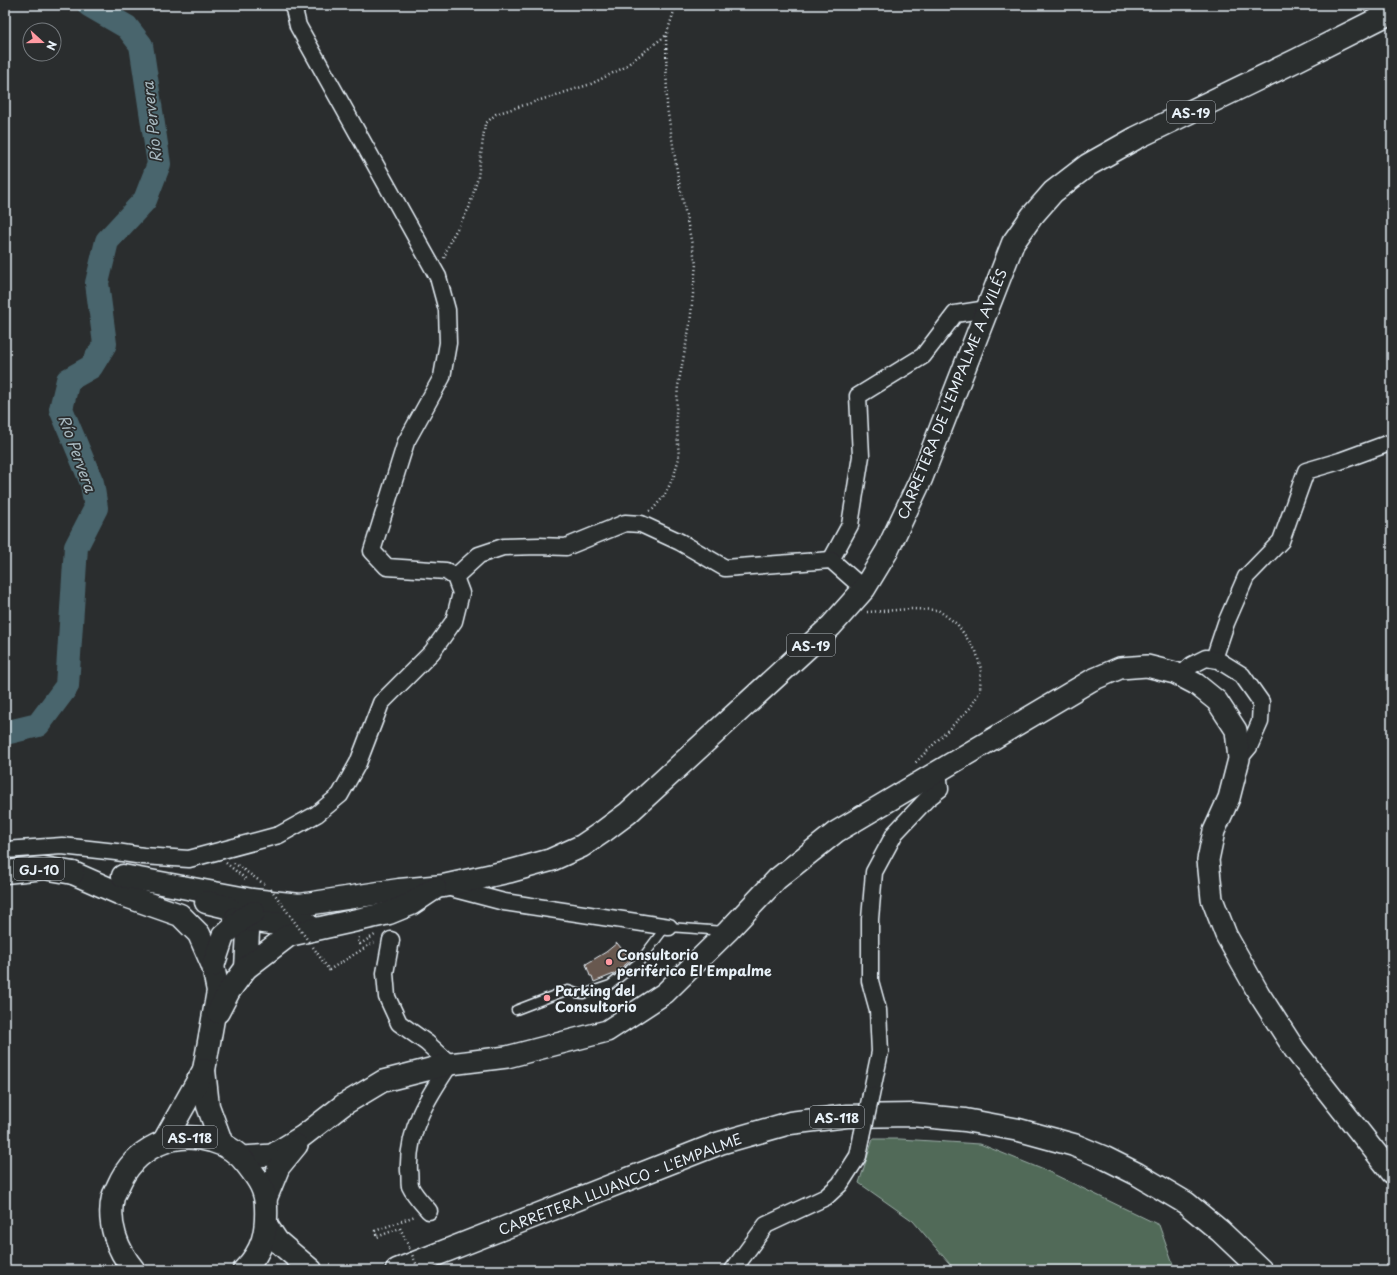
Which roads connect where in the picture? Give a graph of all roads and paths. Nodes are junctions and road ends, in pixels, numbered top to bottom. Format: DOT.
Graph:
graph roads {
  1 [pos="293,5"];
  2 [pos="676,5"];
  3 [pos="1392,12"];
  4 [pos="666,36"];
  5 [pos="438,277"];
  6 [pos="987,309"];
  7 [pos="1392,442"];
  8 [pos="625,523"];
  9 [pos="831,560"];
  10 [pos="455,577"];
  11 [pos="864,589"];
  12 [pos="847,608"];
  13 [pos="1214,659"];
  14 [pos="1180,676"];
  15 [pos="1239,759"];
  16 [pos="911,768"];
  17 [pos="938,771"];
  18 [pos="5,850"];
  19 [pos="233,862"];
  20 [pos="5,872"];
  21 [pos="123,886"];
  22 [pos="441,886"];
  23 [pos="399,890"];
  24 [pos="242,919"];
  25 [pos="341,923"];
  26 [pos="669,927"];
  27 [pos="728,931"];
  28 [pos="390,940"];
  29 [pos="309,942"];
  30 [pos="213,966"];
  31 [pos="246,968"];
  32 [pos="516,1010"];
  33 [pos="213,1020"];
  34 [pos="450,1064"];
  35 [pos="204,1070"];
  36 [pos="303,1136"];
  37 [pos="164,1141"];
  38 [pos="222,1144"];
  39 [pos="242,1157"];
  40 [pos="1392,1173"];
  41 [pos="266,1199"];
  42 [pos="429,1210"];
  43 [pos="266,1226"];
  44 [pos="134,1270"];
  45 [pos="244,1270"];
  46 [pos="311,1270"];
  47 [pos="397,1270"];
  48 [pos="419,1270"];
  49 [pos="732,1270"];
  50 [pos="1261,1270"];
  1 -- 5 [label="street"];
  2 -- 4 [label="path"];
  3 -- 6 [label="main road, CARRETERA DE L'EMPALME A AVILÉS / AS-19"];
  4 -- 5 [label="path"];
  4 -- 8 [label="path"];
  5 -- 10 [label="street"];
  6 -- 9 [label="street"];
  6 -- 11 [label="main road, CARRETERA DE L'EMPALME A AVILÉS / AS-19"];
  7 -- 13 [label="street"];
  8 -- 9 [label="street"];
  8 -- 10 [label="street"];
  9 -- 11 [label="street"];
  10 -- 18 [label="street"];
  11 -- 12 [label="main road, CARRETERA DE L'EMPALME A AVILÉS / AS-19"];
  12 -- 16 [label="path"];
  12 -- 22 [label="main road, CARRETERA DE L'EMPALME A AVILÉS / AS-19"];
  13 -- 14 [label="street"];
  13 -- 15 [label="street"];
  14 -- 15 [label="street"];
  14 -- 17 [label="street"];
  15 -- 40 [label="street"];
  17 -- 27 [label="street"];
  17 -- 49 [label="street, bridge"];
  19 -- 29 [label="path, bridge"];
  20 -- 21 [label="main road, GJ-10"];
  21 -- 23 [label="main road, CARRETERA DE L'EMPALME A AVILÉS"];
  21 -- 24 [label="main road"];
  21 -- 30 [label="main road"];
  22 -- 23 [label="main road, CARRETERA DE L'EMPALME A AVILÉS / AS-19"];
  22 -- 25 [label="main road"];
  22 -- 26 [label="street"];
  23 -- 24 [label="main road"];
  24 -- 25 [label="main road"];
  24 -- 30 [label="main road"];
  24 -- 31 [label="main road"];
  25 -- 31 [label="main road"];
  26 -- 27 [label="lane"];
  26 -- 32 [label="lane"];
  27 -- 34 [label="street"];
  28 -- 34 [label="street"];
  30 -- 33 [label="main road"];
  31 -- 33 [label="main road"];
  33 -- 35 [label="main road, AS-118"];
  34 -- 36 [label="street"];
  34 -- 42 [label="street"];
  35 -- 37 [label="main road, AS-118"];
  35 -- 38 [label="main road, AS-118"];
  36 -- 39 [label="street"];
  36 -- 41 [label="street"];
  37 -- 38 [label="main road, AS-118"];
  37 -- 44 [label="main road, AS-118"];
  38 -- 39 [label="main road, AS-118"];
  39 -- 41 [label="main road, AS-118"];
  41 -- 43 [label="main road, AS-118"];
  42 -- 48 [label="path, bridge"];
  43 -- 45 [label="main road, AS-118"];
  43 -- 46 [label="main road"];
  47 -- 50 [label="main road, CARRETERA LLUANCO - L'EMPALME / AS-118"];
}
